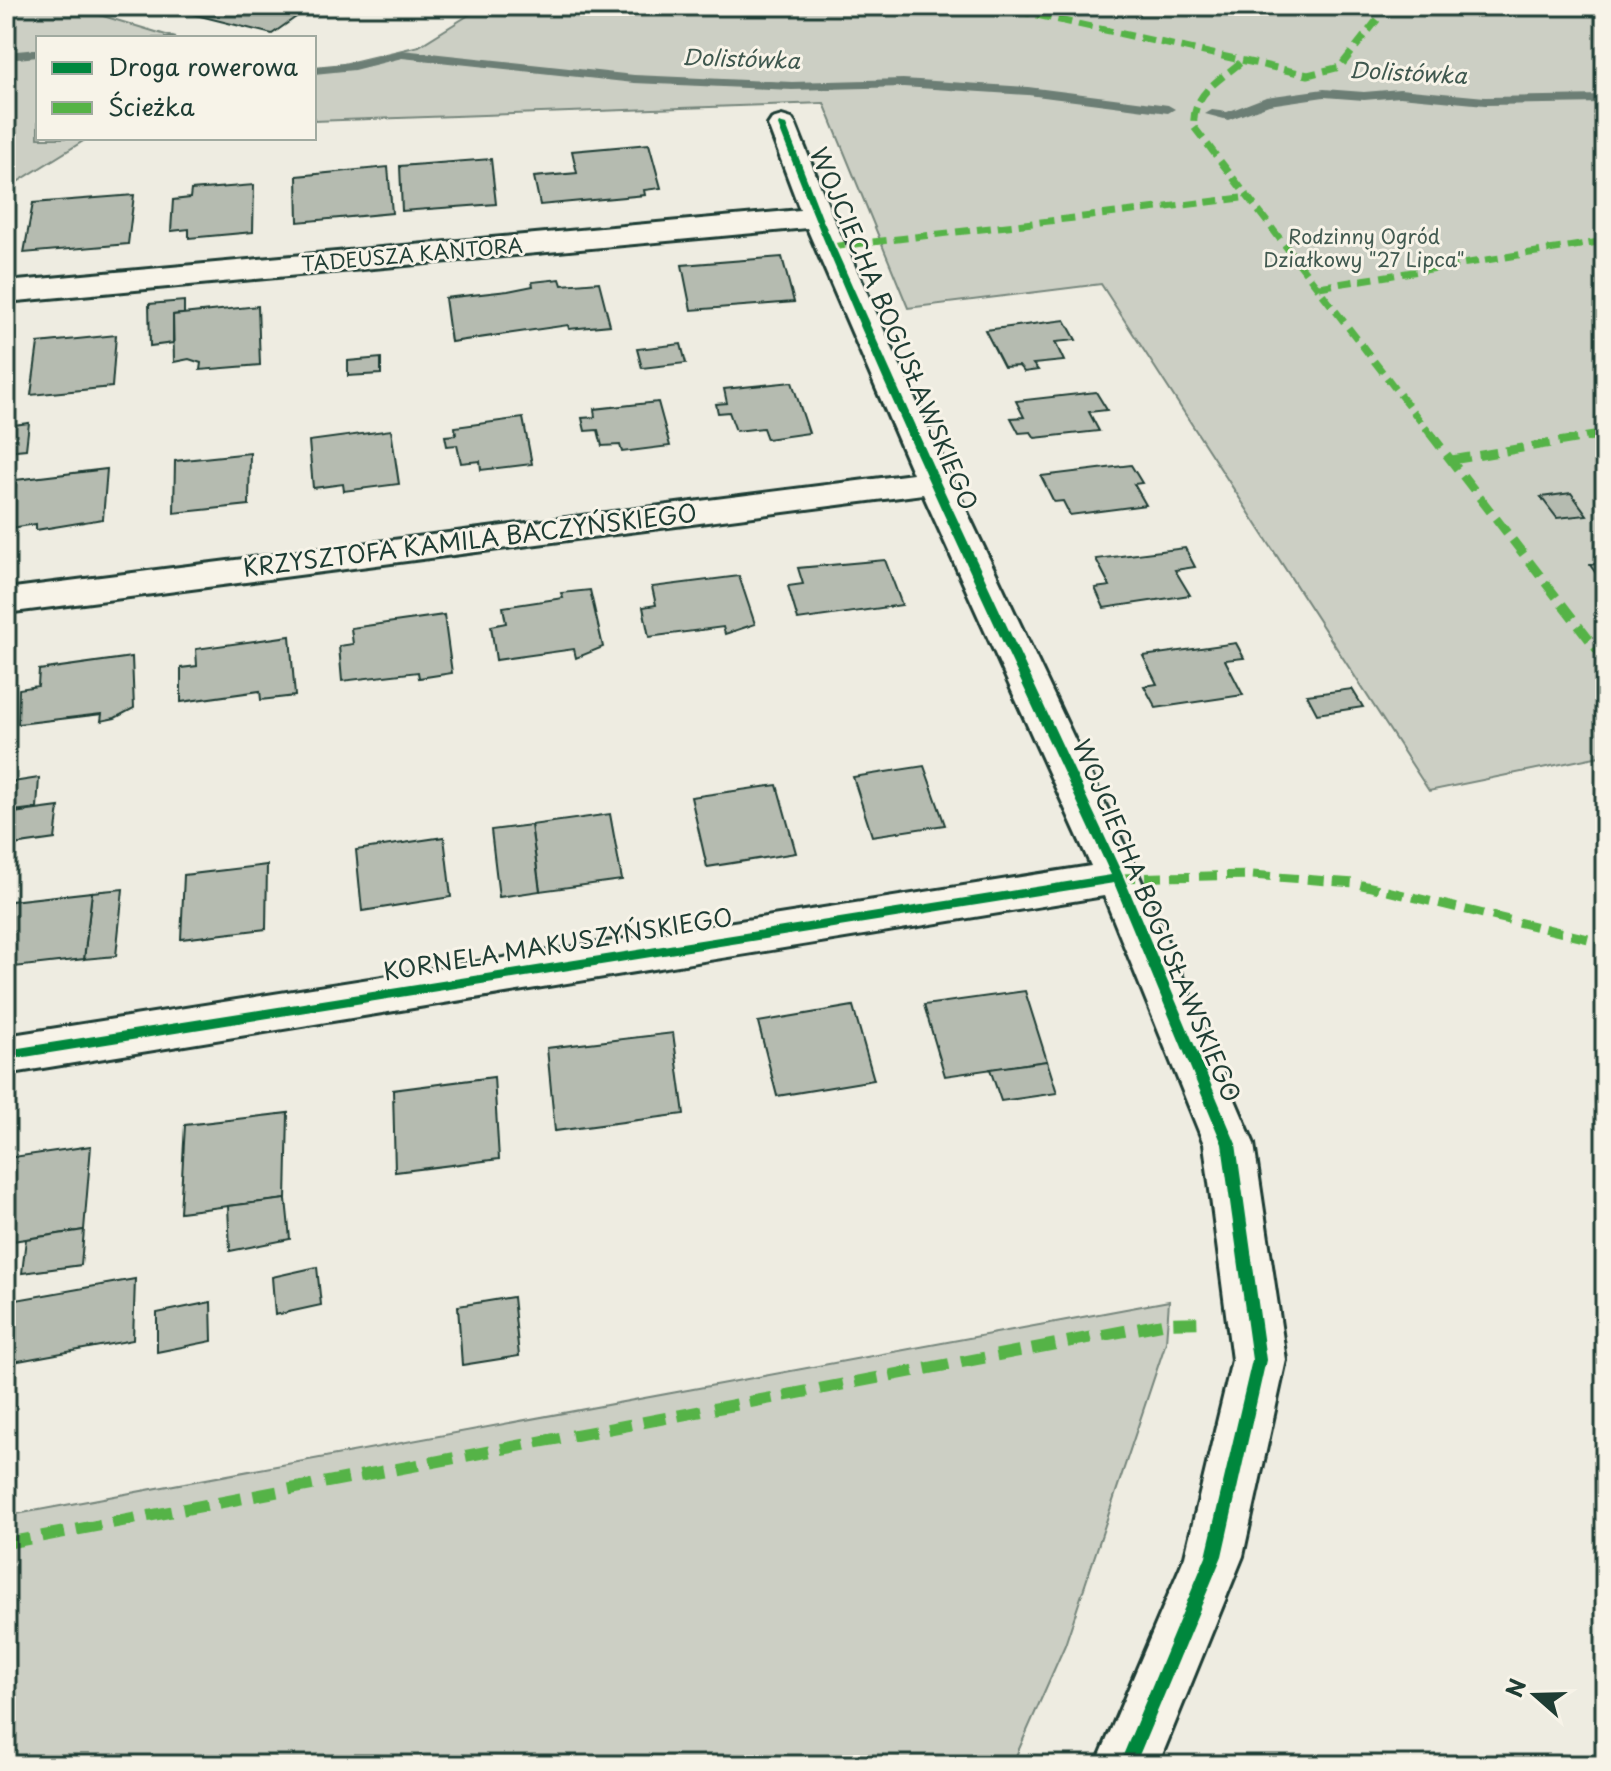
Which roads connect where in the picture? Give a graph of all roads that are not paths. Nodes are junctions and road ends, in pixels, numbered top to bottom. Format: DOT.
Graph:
graph roads {
  1 [pos="782,125"];
  2 [pos="818,218"];
  3 [pos="6,292"];
  4 [pos="935,482"];
  5 [pos="6,601"];
  6 [pos="1118,878"];
  7 [pos="6,1055"];
  8 [pos="1127,1765"];
  1 -- 2 [label="street, WOJCIECHA BOGUSŁAWSKIEGO"];
  2 -- 3 [label="street, TADEUSZA KANTORA"];
  2 -- 4 [label="street, WOJCIECHA BOGUSŁAWSKIEGO"];
  4 -- 5 [label="street, KRZYSZTOFA KAMILA BACZYŃSKIEGO"];
  4 -- 6 [label="street, WOJCIECHA BOGUSŁAWSKIEGO"];
  6 -- 7 [label="street, KORNELA MAKUSZYŃSKIEGO"];
  6 -- 8 [label="street, WOJCIECHA BOGUSŁAWSKIEGO"];
}
